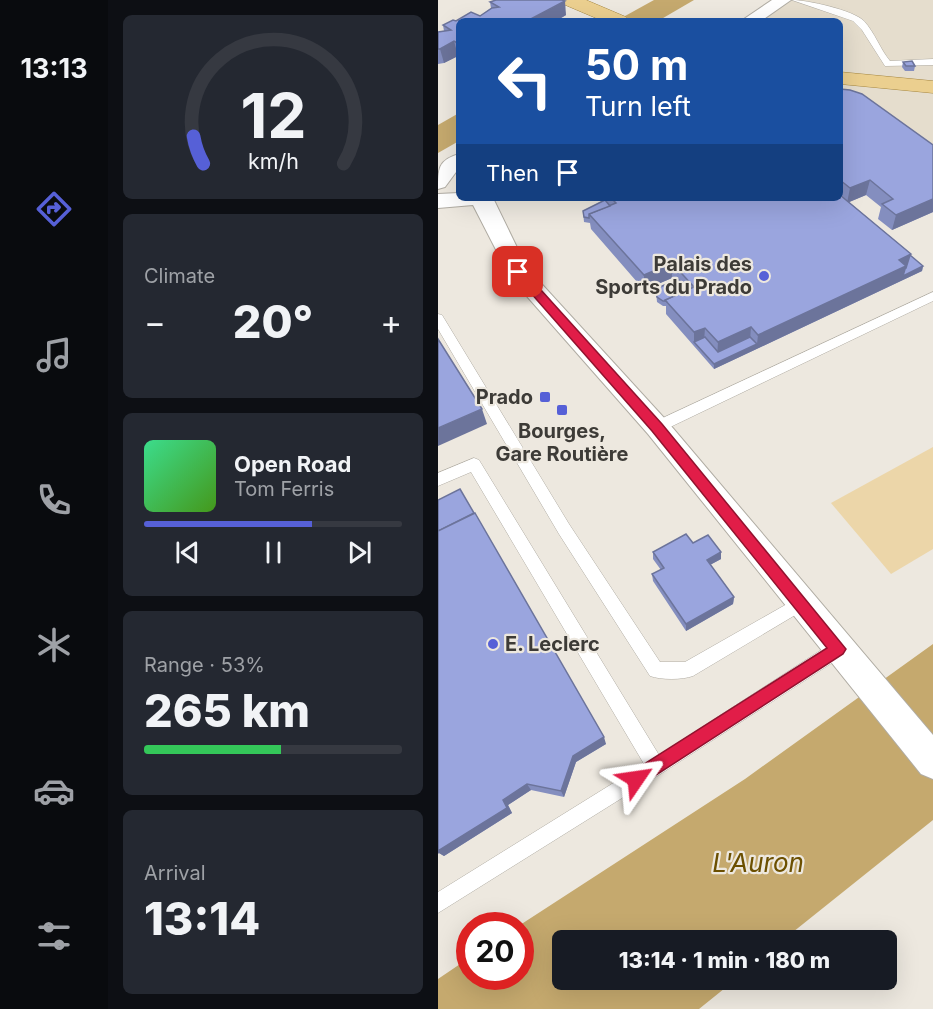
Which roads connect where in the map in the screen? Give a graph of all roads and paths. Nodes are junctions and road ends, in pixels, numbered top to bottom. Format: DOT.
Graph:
graph roads {
  1 [pos="570,0"];
  2 [pos="783,0"];
  3 [pos="796,0"];
  4 [pos="611,18"];
  5 [pos="754,18"];
  6 [pos="933,62"];
  7 [pos="843,78"];
  8 [pos="928,87"];
  9 [pos="456,162"];
  10 [pos="456,182"];
  11 [pos="438,183"];
  12 [pos="438,193"];
  13 [pos="456,200"];
  14 [pos="438,201"];
  15 [pos="482,201"];
  16 [pos="933,296"];
  17 [pos="438,318"];
  18 [pos="657,427"];
  19 [pos="438,480"];
  20 [pos="796,606"];
  21 [pos="843,661"];
  22 [pos="933,762"];
  23 [pos="656,767"];
  24 [pos="933,776"];
  25 [pos="438,903"];
  1 -- 4 [label="main road"];
  2 -- 5 [label="street"];
  3 -- 6 [label="lane"];
  7 -- 8 [label="main road"];
  9 -- 11 [label="street"];
  10 -- 12 [label="street"];
  13 -- 14 [label="street"];
  15 -- 18 [label="street"];
  16 -- 18 [label="lane"];
  17 -- 20 [label="lane"];
  18 -- 20 [label="street"];
  19 -- 23 [label="lane"];
  20 -- 21 [label="street"];
  21 -- 22 [label="street"];
  21 -- 23 [label="lane"];
  21 -- 24 [label="street"];
  23 -- 25 [label="lane"];
}
